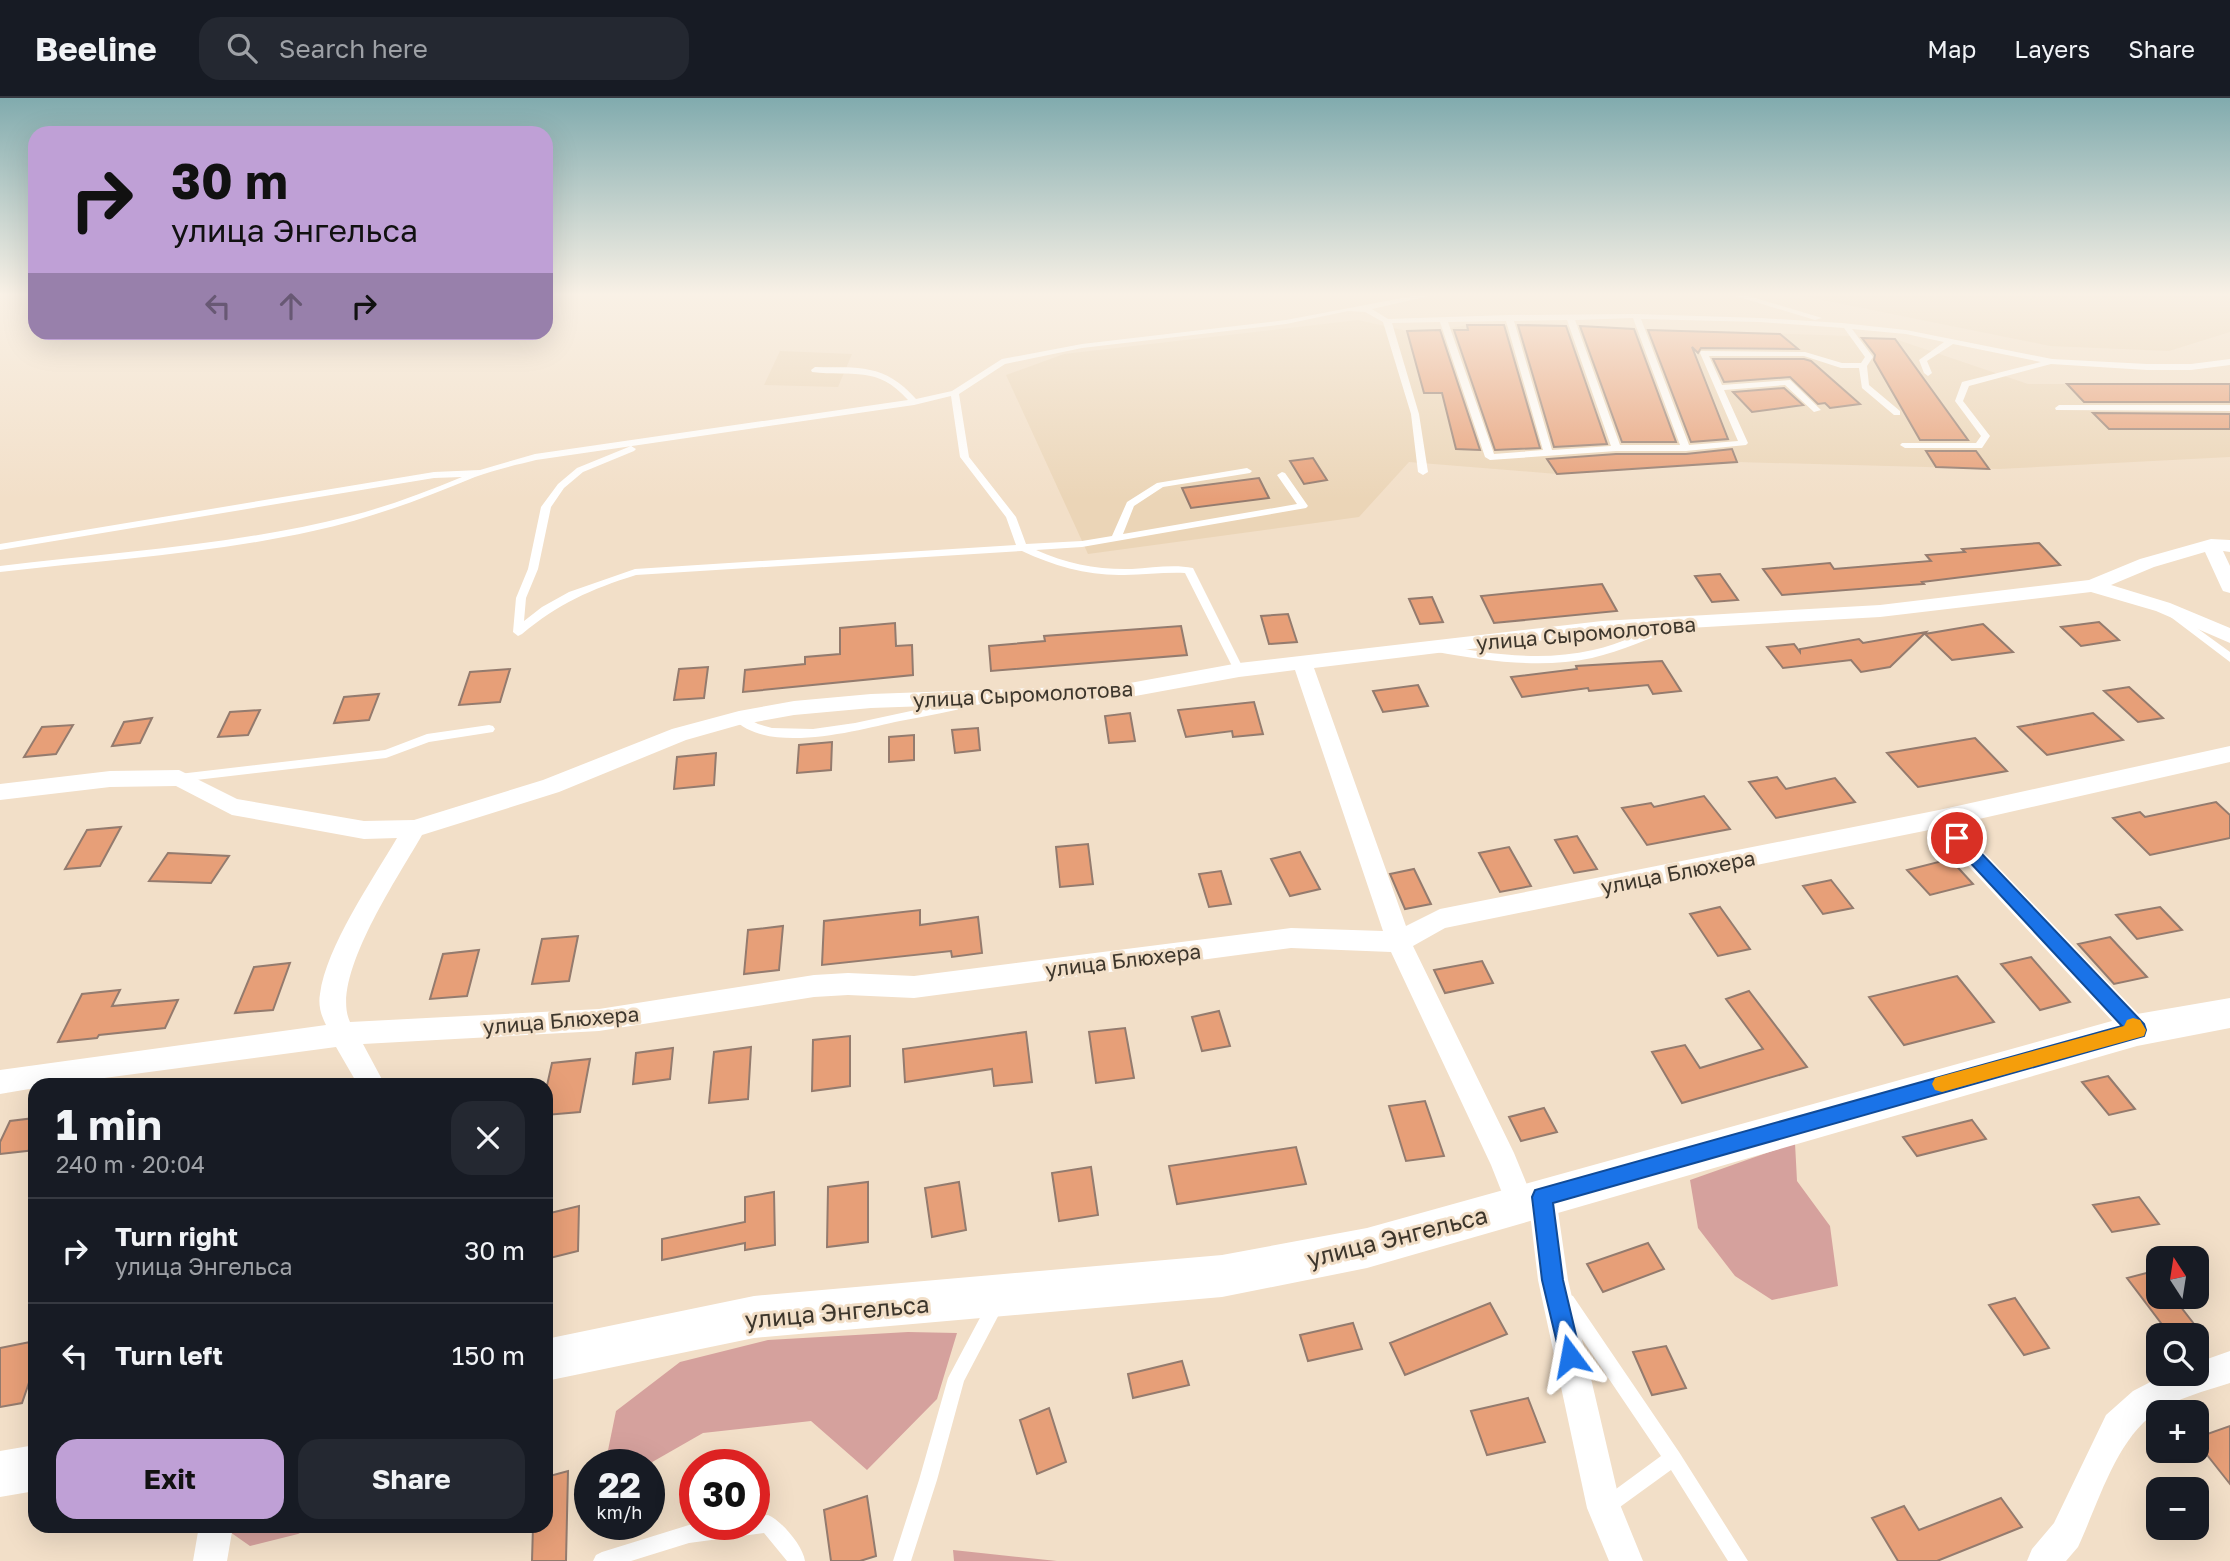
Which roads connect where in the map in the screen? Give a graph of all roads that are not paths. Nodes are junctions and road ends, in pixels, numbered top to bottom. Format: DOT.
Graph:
graph roads {
  1 [pos="1002,362"];
  2 [pos="1399,362"];
  3 [pos="1458,362"];
  4 [pos="1523,362"];
  5 [pos="1586,362"];
  6 [pos="1654,362"];
  7 [pos="1708,362"];
  8 [pos="1832,362"];
  9 [pos="1865,362"];
  10 [pos="1924,362"];
  11 [pos="2051,362"];
  12 [pos="2057,362"];
  13 [pos="2225,362"];
  14 [pos="1863,366"];
  15 [pos="815,370"];
  16 [pos="1928,373"];
  17 [pos="1720,388"];
  18 [pos="955,393"];
  19 [pos="914,402"];
  20 [pos="2059,408"];
  21 [pos="2230,408"];
  22 [pos="1817,410"];
  23 [pos="1897,413"];
  24 [pos="650,441"];
  25 [pos="1905,445"];
  26 [pos="1616,448"];
  27 [pos="1686,448"];
  28 [pos="1549,454"];
  29 [pos="1247,471"];
  30 [pos="481,472"];
  31 [pos="1423,472"];
  32 [pos="1282,475"];
  33 [pos="1116,538"];
  34 [pos="2221,546"];
  35 [pos="0,547"];
  36 [pos="1022,547"];
  37 [pos="0,569"];
  38 [pos="2092,586"];
  39 [pos="2230,587"];
  40 [pos="2163,607"];
  41 [pos="2230,636"];
  42 [pos="2230,658"];
  43 [pos="1303,664"];
  44 [pos="1239,670"];
  45 [pos="489,729"];
  46 [pos="2230,754"];
  47 [pos="179,778"];
  48 [pos="0,792"];
  49 [pos="1939,819"];
  50 [pos="414,829"];
  51 [pos="1399,942"];
  52 [pos="2230,1013"];
  53 [pos="2137,1030"];
  54 [pos="345,1034"];
  55 [pos="368,1078"];
  56 [pos="0,1082"];
  57 [pos="1531,1200"];
  58 [pos="1553,1280"];
  59 [pos="1000,1297"];
  60 [pos="553,1359"];
  61 [pos="2230,1367"];
  62 [pos="1674,1458"];
  63 [pos="28,1469"];
  64 [pos="0,1474"];
  65 [pos="1604,1508"];
  66 [pos="215,1533"];
  67 [pos="210,1561"];
  68 [pos="602,1561"];
  69 [pos="796,1561"];
  70 [pos="902,1561"];
  71 [pos="1626,1561"];
  72 [pos="1739,1561"];
  73 [pos="2044,1561"];
  1 -- 18 [label="lane"];
  2 -- 31 [label="lane"];
  3 -- 28 [label="lane"];
  4 -- 28 [label="lane"];
  5 -- 26 [label="lane"];
  6 -- 27 [label="lane"];
  7 -- 17 [label="lane"];
  8 -- 14 [label="lane"];
  9 -- 14 [label="lane"];
  10 -- 16 [label="lane"];
  11 -- 25 [label="lane"];
  12 -- 13 [label="lane"];
  14 -- 23 [label="lane"];
  15 -- 19 [label="lane"];
  17 -- 22 [label="lane"];
  17 -- 27 [label="lane"];
  18 -- 19 [label="lane"];
  18 -- 36 [label="lane"];
  19 -- 24 [label="lane"];
  20 -- 21 [label="lane"];
  24 -- 30 [label="lane"];
  24 -- 36 [label="lane"];
  26 -- 27 [label="lane"];
  26 -- 28 [label="lane"];
  29 -- 33 [label="lane"];
  30 -- 35 [label="lane"];
  30 -- 37 [label="lane"];
  32 -- 33 [label="lane"];
  33 -- 36 [label="lane"];
  34 -- 38 [label="street, улица Сыромолотова"];
  34 -- 39 [label="street"];
  36 -- 44 [label="lane"];
  38 -- 40 [label="street"];
  38 -- 43 [label="street, улица Сыромолотова"];
  40 -- 41 [label="street"];
  40 -- 42 [label="lane"];
  43 -- 44 [label="street, улица Сыромолотова"];
  43 -- 51 [label="street"];
  44 -- 50 [label="street, улица Сыромолотова"];
  45 -- 47 [label="lane"];
  46 -- 49 [label="street, улица Блюхера"];
  47 -- 48 [label="street"];
  47 -- 50 [label="street, улица Сыромолотова"];
  49 -- 51 [label="street, улица Блюхера"];
  49 -- 53 [label="street"];
  50 -- 54 [label="street"];
  51 -- 54 [label="street, улица Блюхера"];
  51 -- 57 [label="street"];
  52 -- 53 [label="main road, улица Энгельса"];
  53 -- 57 [label="main road, улица Энгельса"];
  54 -- 55 [label="street"];
  54 -- 56 [label="street, улица Блюхера"];
  57 -- 58 [label="street"];
  57 -- 59 [label="main road, улица Энгельса"];
  58 -- 62 [label="lane"];
  58 -- 65 [label="street"];
  59 -- 60 [label="main road, улица Энгельса"];
  59 -- 70 [label="lane"];
  61 -- 73 [label="street"];
  62 -- 65 [label="lane"];
  62 -- 72 [label="lane"];
  63 -- 64 [label="main road"];
  65 -- 71 [label="street"];
  66 -- 67 [label="street"];
  68 -- 69 [label="lane"];
}
